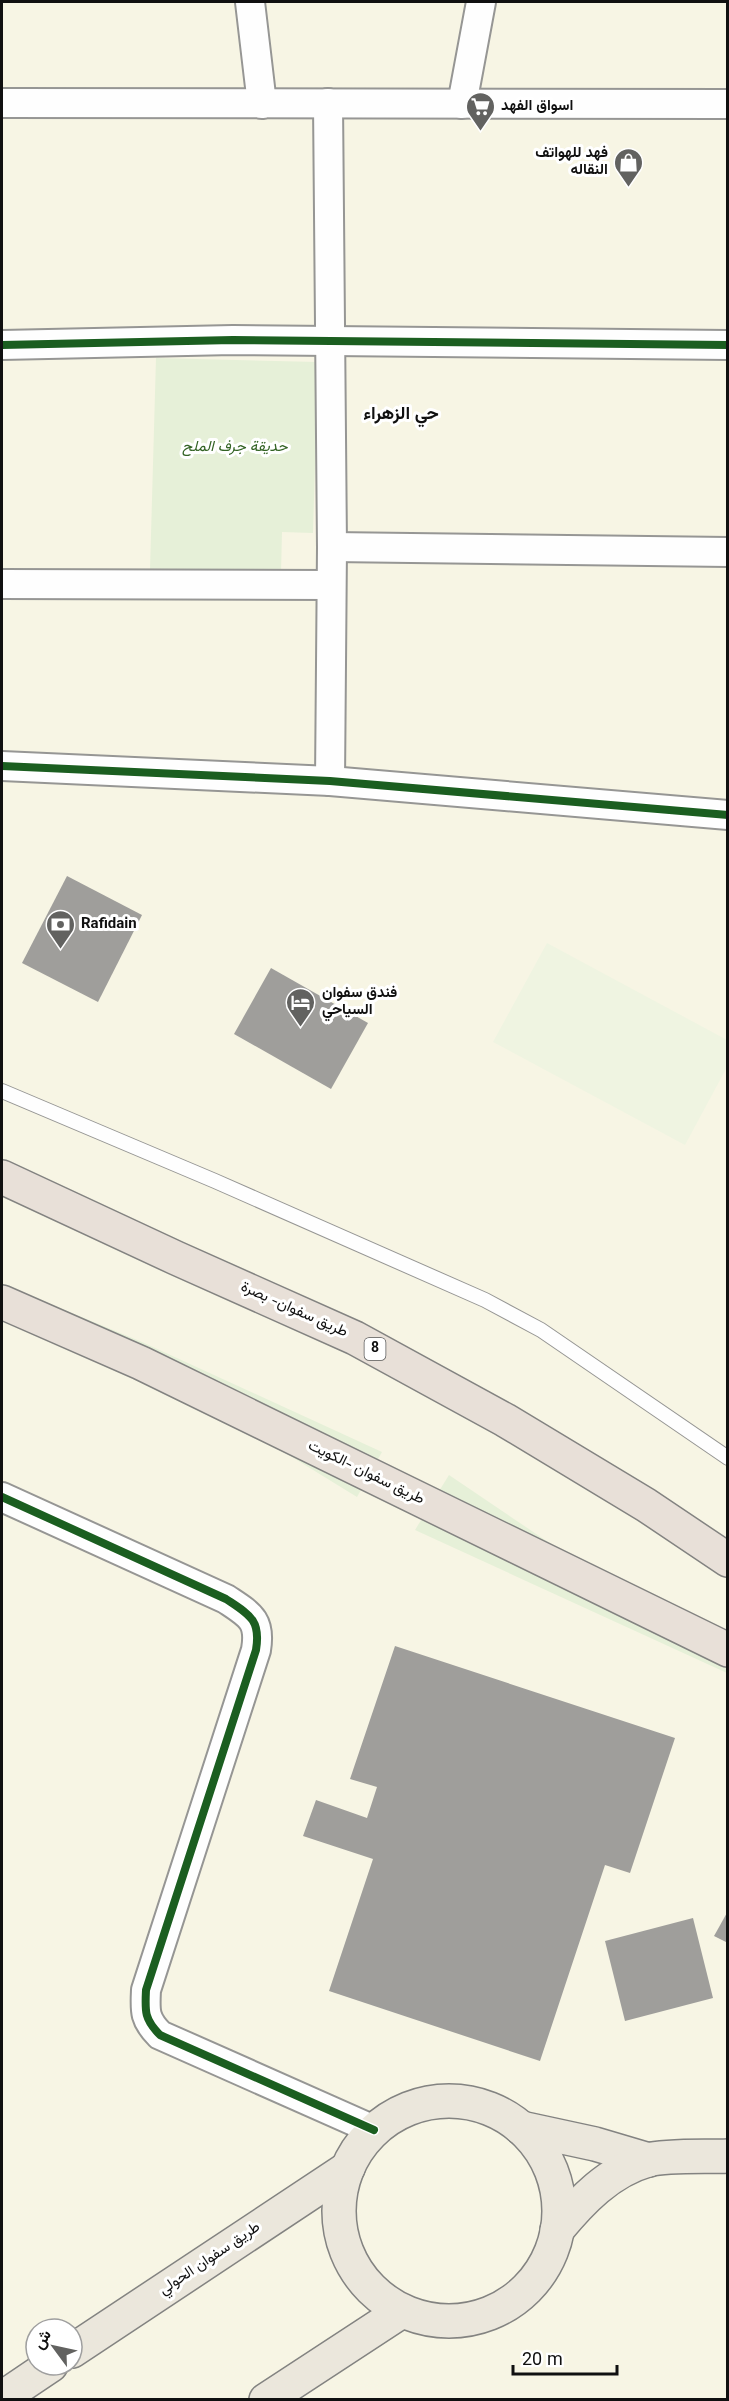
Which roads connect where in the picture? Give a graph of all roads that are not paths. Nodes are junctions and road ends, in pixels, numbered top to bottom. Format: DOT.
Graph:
graph roads {
  1 [pos="250,2"];
  2 [pos="480,2"];
  3 [pos="2,103"];
  4 [pos="328,103"];
  5 [pos="262,104"];
  6 [pos="462,104"];
  7 [pos="728,104"];
  8 [pos="330,340"];
  9 [pos="2,345"];
  10 [pos="728,345"];
  11 [pos="332,547"];
  12 [pos="728,552"];
  13 [pos="2,584"];
  14 [pos="332,585"];
  15 [pos="2,766"];
  16 [pos="330,782"];
  17 [pos="728,815"];
  18 [pos="2,1090"];
  19 [pos="2,1177"];
  20 [pos="2,1302"];
  21 [pos="728,1458"];
  22 [pos="2,1497"];
  23 [pos="728,1560"];
  24 [pos="728,1650"];
  25 [pos="521,2128"];
  26 [pos="374,2130"];
  27 [pos="728,2156"];
  28 [pos="648,2160"];
  29 [pos="348,2168"];
  30 [pos="557,2230"];
  31 [pos="402,2312"];
  32 [pos="84,2343"];
  33 [pos="33,2377"];
  34 [pos="2,2398"];
  35 [pos="266,2400"];
  1 -- 5 [label="street"];
  2 -- 6 [label="street"];
  3 -- 5 [label="street"];
  4 -- 5 [label="street"];
  4 -- 6 [label="street"];
  4 -- 8 [label="street"];
  6 -- 7 [label="street"];
  8 -- 9 [label="street"];
  8 -- 10 [label="street"];
  8 -- 11 [label="street"];
  11 -- 12 [label="street"];
  11 -- 14 [label="street"];
  13 -- 14 [label="street"];
  14 -- 16 [label="street"];
  15 -- 16 [label="street"];
  16 -- 17 [label="street"];
  18 -- 21 [label="lane"];
  19 -- 23 [label="highway, طريق سفوان- بصرة / 8"];
  20 -- 24 [label="highway, طريق سفوان -الكويت"];
  22 -- 26 [label="street"];
  25 -- 26 [label="main road, طريق سفوان الحولي"];
  25 -- 28 [label="main road, طريق سفوان الحولي"];
  25 -- 30 [label="main road, طريق سفوان الحولي"];
  26 -- 29 [label="main road, طريق سفوان الحولي"];
  27 -- 28 [label="main road, طريق سفوان الحولي"];
  28 -- 30 [label="main road, طريق سفوان الحولي"];
  29 -- 31 [label="main road, طريق سفوان الحولي"];
  29 -- 32 [label="main road, طريق سفوان الحولي"];
  30 -- 31 [label="main road, طريق سفوان الحولي"];
  31 -- 35 [label="main road"];
  33 -- 34 [label="main road"];
}
